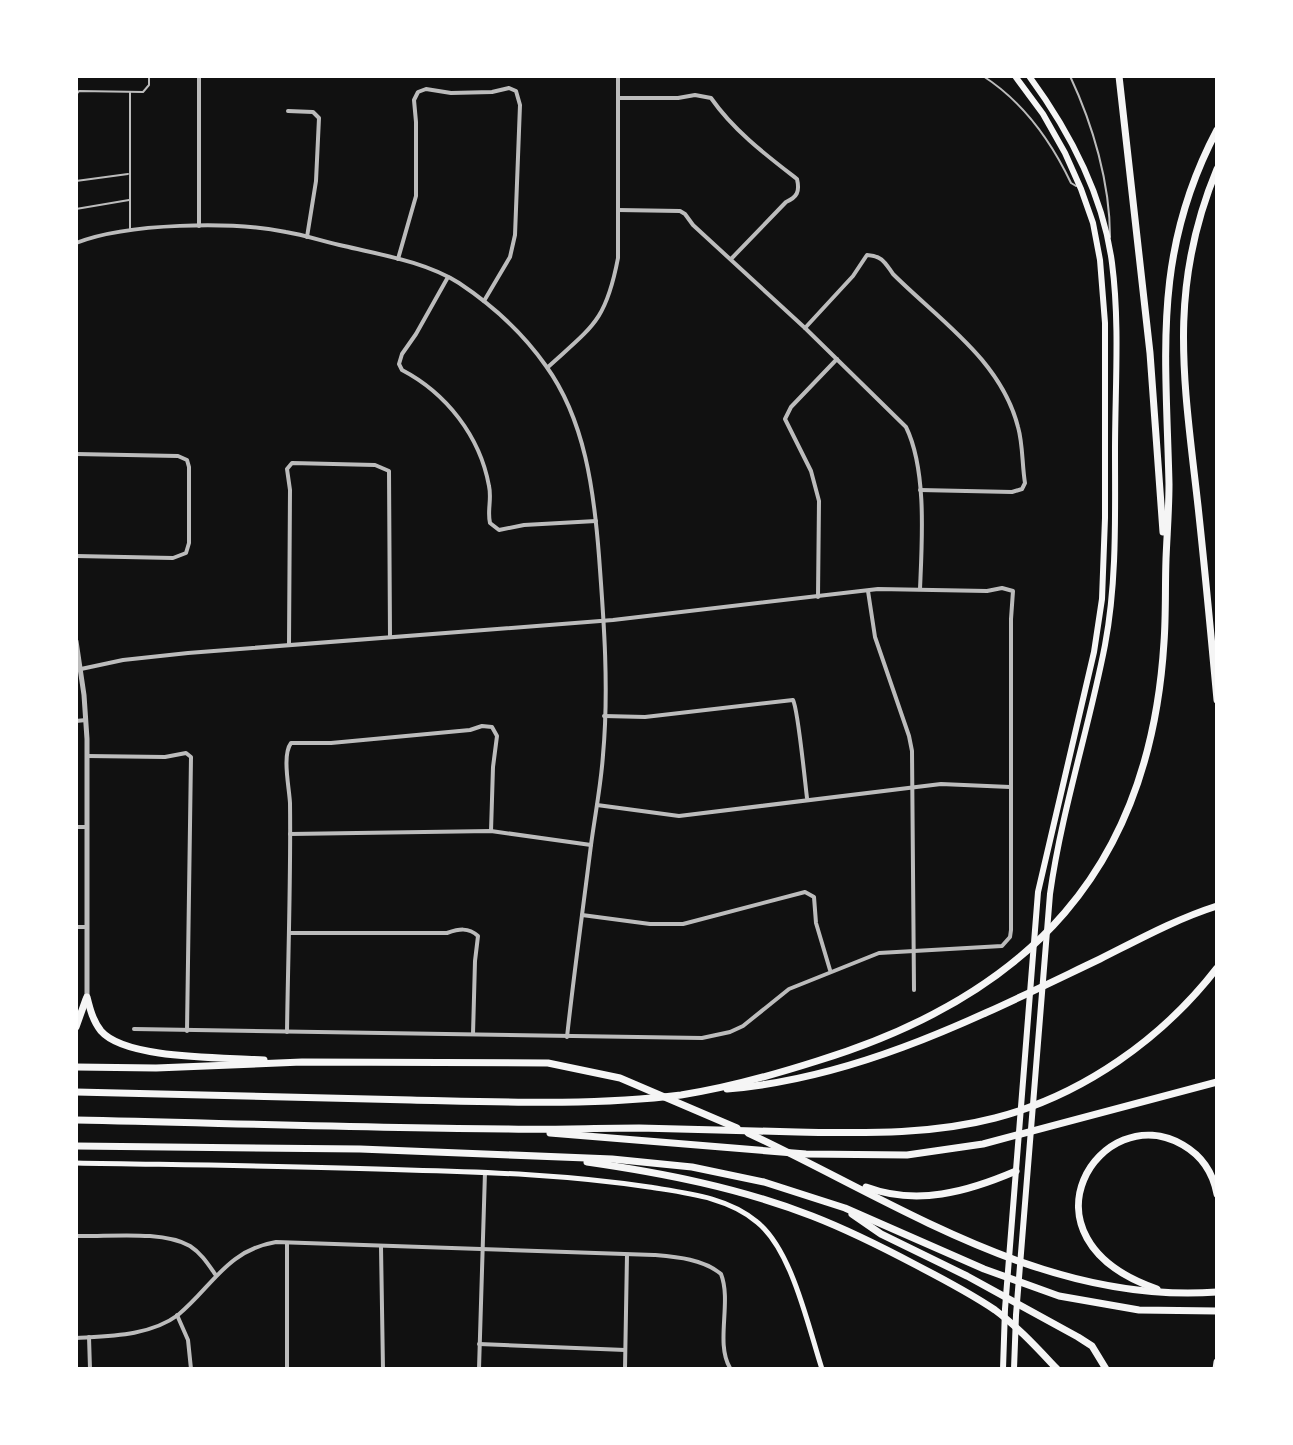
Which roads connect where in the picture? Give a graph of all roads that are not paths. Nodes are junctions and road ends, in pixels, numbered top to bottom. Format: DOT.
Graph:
graph roads {
  1 [pos="149,76"];
  2 [pos="199,76"];
  3 [pos="618,76"];
  4 [pos="983,76"];
  5 [pos="1029,76"];
  6 [pos="1070,76"];
  7 [pos="1119,76"];
  8 [pos="1017,77"];
  9 [pos="130,92"];
  10 [pos="76,95"];
  11 [pos="618,98"];
  12 [pos="288,111"];
  13 [pos="1217,130"];
  14 [pos="1217,169"];
  15 [pos="129,173"];
  16 [pos="76,181"];
  17 [pos="1081,189"];
  18 [pos="129,200"];
  19 [pos="76,209"];
  20 [pos="618,210"];
  21 [pos="199,226"];
  22 [pos="130,232"];
  23 [pos="307,238"];
  24 [pos="76,243"];
  25 [pos="1110,250"];
  26 [pos="398,259"];
  27 [pos="731,259"];
  28 [pos="448,277"];
  29 [pos="484,301"];
  30 [pos="805,328"];
  31 [pos="837,359"];
  32 [pos="548,367"];
  33 [pos="76,454"];
  34 [pos="920,490"];
  35 [pos="596,521"];
  36 [pos="76,556"];
  37 [pos="1166,562"];
  38 [pos="920,589"];
  39 [pos="868,590"];
  40 [pos="818,597"];
  41 [pos="604,621"];
  42 [pos="390,636"];
  43 [pos="76,641"];
  44 [pos="289,645"];
  45 [pos="81,669"];
  46 [pos="1217,700"];
  47 [pos="604,716"];
  48 [pos="86,720"];
  49 [pos="76,721"];
  50 [pos="87,756"];
  51 [pos="1010,787"];
  52 [pos="913,788"];
  53 [pos="807,799"];
  54 [pos="597,805"];
  55 [pos="76,827"];
  56 [pos="86,827"];
  57 [pos="491,831"];
  58 [pos="290,834"];
  59 [pos="591,845"];
  60 [pos="1217,906"];
  61 [pos="582,915"];
  62 [pos="76,927"];
  63 [pos="87,927"];
  64 [pos="289,933"];
  65 [pos="913,950"];
  66 [pos="1217,968"];
  67 [pos="830,971"];
  68 [pos="914,990"];
  69 [pos="87,997"];
  70 [pos="76,1027"];
  71 [pos="134,1029"];
  72 [pos="187,1031"];
  73 [pos="287,1032"];
  74 [pos="473,1034"];
  75 [pos="567,1037"];
  76 [pos="302,1062"];
  77 [pos="76,1067"];
  78 [pos="1217,1082"];
  79 [pos="704,1091"];
  80 [pos="76,1092"];
  81 [pos="76,1120"];
  82 [pos="504,1129"];
  83 [pos="76,1146"];
  84 [pos="538,1156"];
  85 [pos="76,1163"];
  86 [pos="1016,1171"];
  87 [pos="485,1172"];
  88 [pos="827,1172"];
  89 [pos="1217,1194"];
  90 [pos="845,1208"];
  91 [pos="76,1236"];
  92 [pos="287,1243"];
  93 [pos="381,1247"];
  94 [pos="481,1250"];
  95 [pos="627,1255"];
  96 [pos="215,1274"];
  97 [pos="1217,1292"];
  98 [pos="1171,1293"];
  99 [pos="1217,1311"];
  100 [pos="177,1315"];
  101 [pos="89,1337"];
  102 [pos="76,1338"];
  103 [pos="479,1344"];
  104 [pos="625,1350"];
  105 [pos="1217,1362"];
  106 [pos="730,1368"];
  107 [pos="90,1369"];
  108 [pos="191,1369"];
  109 [pos="287,1369"];
  110 [pos="383,1369"];
  111 [pos="479,1369"];
  112 [pos="625,1369"];
  113 [pos="822,1369"];
  114 [pos="1003,1369"];
  115 [pos="1014,1369"];
  116 [pos="1057,1369"];
  117 [pos="1106,1369"];
  118 [pos="1216,1369"];
  1 -- 9 [label="lane"];
  2 -- 21 [label="street"];
  3 -- 11 [label="street"];
  4 -- 17 [label="lane"];
  5 -- 25 [label="main road"];
  6 -- 25 [label="lane"];
  7 -- 37 [label="highway"];
  8 -- 17 [label="main road"];
  9 -- 10 [label="lane"];
  9 -- 15 [label="lane"];
  11 -- 20 [label="street"];
  11 -- 27 [label="street"];
  12 -- 23 [label="street"];
  13 -- 37 [label="highway"];
  14 -- 46 [label="highway"];
  15 -- 16 [label="lane"];
  15 -- 18 [label="lane"];
  17 -- 86 [label="main road"];
  18 -- 19 [label="lane"];
  18 -- 22 [label="lane"];
  20 -- 27 [label="street"];
  20 -- 32 [label="street"];
  21 -- 22 [label="street"];
  21 -- 23 [label="street"];
  22 -- 24 [label="street"];
  23 -- 26 [label="street"];
  25 -- 115 [label="main road"];
  26 -- 28 [label="street"];
  26 -- 29 [label="street"];
  27 -- 30 [label="street"];
  28 -- 29 [label="street"];
  28 -- 35 [label="street"];
  29 -- 32 [label="street"];
  30 -- 31 [label="street"];
  30 -- 34 [label="street"];
  31 -- 34 [label="street"];
  31 -- 40 [label="street"];
  32 -- 35 [label="street"];
  33 -- 36 [label="street"];
  34 -- 38 [label="street"];
  35 -- 41 [label="street"];
  37 -- 79 [label="highway"];
  38 -- 39 [label="street"];
  38 -- 51 [label="street"];
  39 -- 40 [label="street"];
  39 -- 52 [label="street"];
  40 -- 41 [label="street"];
  41 -- 42 [label="street"];
  41 -- 47 [label="street"];
  42 -- 44 [label="street"];
  42 -- 44 [label="street"];
  43 -- 45 [label="street"];
  44 -- 45 [label="street"];
  45 -- 48 [label="street"];
  47 -- 53 [label="street"];
  47 -- 54 [label="street"];
  48 -- 49 [label="street"];
  48 -- 50 [label="street"];
  50 -- 56 [label="street"];
  50 -- 72 [label="street"];
  51 -- 52 [label="street"];
  51 -- 65 [label="street"];
  52 -- 53 [label="street"];
  52 -- 65 [label="street"];
  53 -- 54 [label="street"];
  54 -- 59 [label="street"];
  55 -- 56 [label="street"];
  56 -- 63 [label="street"];
  57 -- 58 [label="street"];
  57 -- 58 [label="street"];
  57 -- 59 [label="street"];
  58 -- 64 [label="street"];
  59 -- 61 [label="street"];
  60 -- 79 [label="highway"];
  61 -- 67 [label="street"];
  61 -- 75 [label="street"];
  62 -- 63 [label="street"];
  63 -- 69 [label="street"];
  64 -- 73 [label="street"];
  64 -- 74 [label="street"];
  65 -- 67 [label="street"];
  65 -- 68 [label="street"];
  66 -- 82 [label="highway"];
  67 -- 75 [label="street"];
  69 -- 70 [label="highway"];
  69 -- 76 [label="highway"];
  71 -- 72 [label="street"];
  72 -- 73 [label="street"];
  73 -- 74 [label="street"];
  74 -- 75 [label="street"];
  76 -- 77 [label="highway"];
  76 -- 88 [label="highway"];
  78 -- 82 [label="highway"];
  79 -- 80 [label="highway"];
  81 -- 82 [label="highway"];
  83 -- 84 [label="highway"];
  84 -- 90 [label="highway"];
  84 -- 116 [label="highway"];
  85 -- 87 [label="main road"];
  86 -- 88 [label="highway"];
  86 -- 114 [label="main road"];
  87 -- 94 [label="street"];
  87 -- 113 [label="main road"];
  88 -- 98 [label="highway"];
  89 -- 98 [label="highway"];
  90 -- 99 [label="highway"];
  90 -- 117 [label="highway"];
  91 -- 96 [label="street"];
  92 -- 93 [label="street"];
  92 -- 96 [label="street"];
  92 -- 109 [label="street"];
  93 -- 94 [label="street"];
  93 -- 110 [label="street"];
  94 -- 95 [label="street"];
  94 -- 103 [label="street"];
  95 -- 104 [label="street"];
  95 -- 106 [label="street"];
  96 -- 100 [label="street"];
  97 -- 98 [label="highway"];
  100 -- 101 [label="street"];
  100 -- 108 [label="street"];
  101 -- 102 [label="street"];
  101 -- 107 [label="street"];
  103 -- 104 [label="street"];
  103 -- 111 [label="street"];
  104 -- 112 [label="street"];
  105 -- 118 [label="highway"];
}
